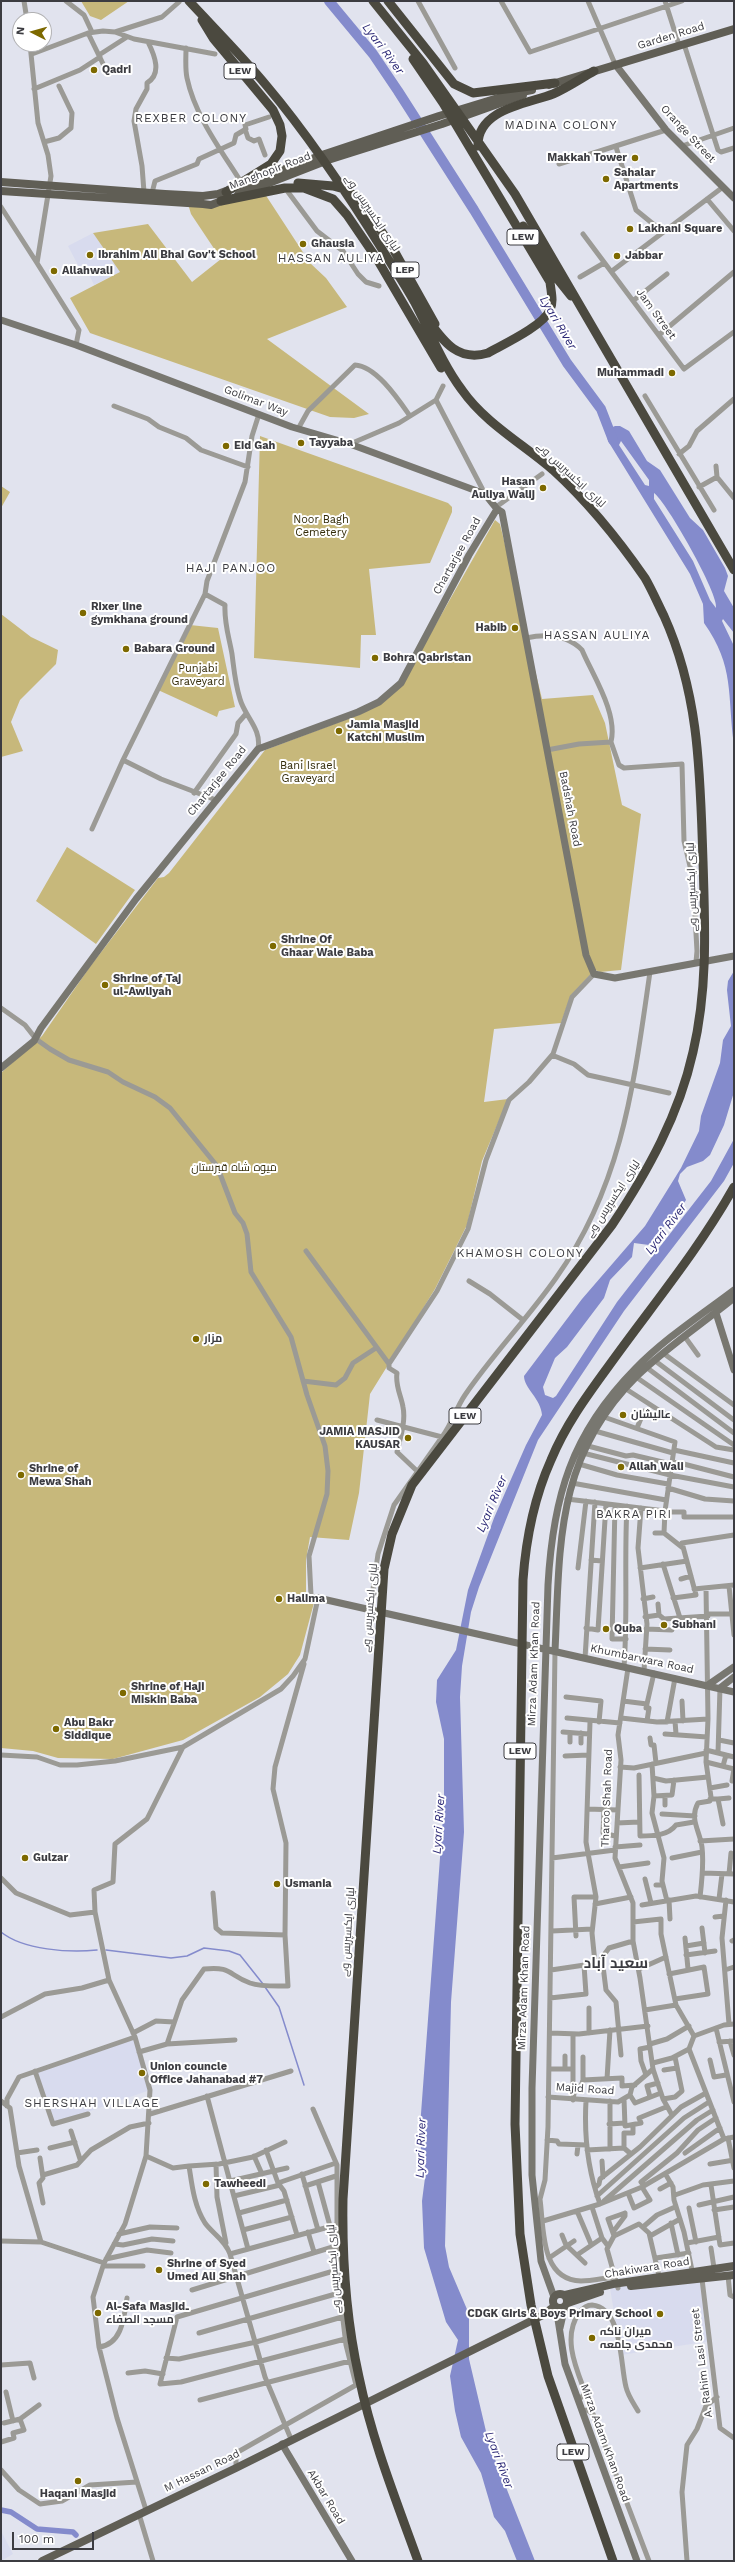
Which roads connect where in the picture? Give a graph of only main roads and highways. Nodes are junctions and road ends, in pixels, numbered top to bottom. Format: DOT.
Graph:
graph roads {
  1 [pos="373,1"];
  2 [pos="388,1"];
  3 [pos="192,4"];
  4 [pos="389,20"];
  5 [pos="734,29"];
  6 [pos="615,64"];
  7 [pos="594,71"];
  8 [pos="555,83"];
  9 [pos="535,89"];
  10 [pos="327,157"];
  11 [pos="1,182"];
  12 [pos="1,190"];
  13 [pos="50,190"];
  14 [pos="226,192"];
  15 [pos="255,194"];
  16 [pos="359,198"];
  17 [pos="734,198"];
  18 [pos="221,201"];
  19 [pos="555,276"];
  20 [pos="415,303"];
  21 [pos="588,316"];
  22 [pos="544,319"];
  23 [pos="1,320"];
  24 [pos="446,344"];
  25 [pos="463,393"];
  26 [pos="496,508"];
  27 [pos="734,570"];
  28 [pos="734,956"];
  29 [pos="1,1068"];
  30 [pos="734,1186"];
  31 [pos="734,1290"];
  32 [pos="734,1298"];
  33 [pos="716,1313"];
  34 [pos="734,1370"];
  35 [pos="318,1598"];
  36 [pos="545,1649"];
  37 [pos="555,1651"];
  38 [pos="734,1667"];
  39 [pos="734,1678"];
  40 [pos="707,1685"];
  41 [pos="720,1688"];
  42 [pos="734,1692"];
  43 [pos="734,2266"];
  44 [pos="693,2276"];
  45 [pos="731,2276"];
  46 [pos="554,2297"];
  47 [pos="566,2301"];
  48 [pos="555,2306"];
  49 [pos="559,2330"];
  50 [pos="282,2444"];
  51 [pos="42,2561"];
  52 [pos="352,2561"];
  53 [pos="418,2561"];
  54 [pos="613,2561"];
  55 [pos="636,2561"];
  1 -- 4 [label="highway, LEW"];
  2 -- 8 [label="highway"];
  3 -- 14 [label="highway, LEW"];
  3 -- 20 [label="highway, لیاری ایکسپریس وے / LEW"];
  4 -- 21 [label="highway, LEW"];
  4 -- 22 [label="highway, LEW"];
  5 -- 6 [label="main road, Garden Road"];
  6 -- 7 [label="main road, Manghopir Road"];
  6 -- 17 [label="main road, Orange Street"];
  7 -- 8 [label="main road, Manghopir Road"];
  7 -- 19 [label="highway, LEW"];
  8 -- 9 [label="main road, Manghopir Road"];
  9 -- 10 [label="main road, Manghopir Road"];
  9 -- 10 [label="main road, Manghopir Road"];
  10 -- 14 [label="main road, Manghopir Road"];
  10 -- 18 [label="main road, Manghopir Road"];
  11 -- 13 [label="main road, Manghopir Road"];
  12 -- 13 [label="main road, Manghopir Road"];
  13 -- 14 [label="main road, Manghopir Road"];
  13 -- 18 [label="main road, Manghopir Road"];
  15 -- 16 [label="highway, LEW"];
  15 -- 18 [label="highway, LEW"];
  15 -- 25 [label="highway, LEW"];
  16 -- 24 [label="highway, LEP"];
  19 -- 21 [label="highway, LEW"];
  19 -- 22 [label="highway"];
  20 -- 24 [label="highway, LEW"];
  20 -- 25 [label="highway, لیاری ایکسپریس وے / LEW"];
  21 -- 27 [label="highway, LEW"];
  22 -- 24 [label="highway, LEW"];
  23 -- 26 [label="main road, Golimar Way"];
  25 -- 53 [label="highway, لیاری ایکسپریس وے / LEW"];
  26 -- 28 [label="main road, Badshah Road"];
  26 -- 29 [label="main road, Chartarjee Road"];
  30 -- 54 [label="highway, LEW"];
  31 -- 36 [label="main road, Mirza Adam Khan Road"];
  32 -- 33 [label="main road, Mirza Adam Khan Road"];
  33 -- 34 [label="main road"];
  33 -- 37 [label="main road, Mirza Adam Khan Road"];
  35 -- 36 [label="main road, Khumbarwara Road"];
  36 -- 37 [label="main road, Khumbarwara Road"];
  36 -- 46 [label="main road, Mirza Adam Khan Road"];
  37 -- 40 [label="main road, Khumbarwara Road"];
  38 -- 40 [label="main road"];
  39 -- 41 [label="main road"];
  40 -- 41 [label="main road, Khumbarwara Road"];
  41 -- 42 [label="main road, Khumbarwara Road"];
  43 -- 44 [label="main road, Chakiwara Road"];
  44 -- 45 [label="main road, Chakiwara Road"];
  44 -- 47 [label="main road, Chakiwara Road"];
  46 -- 47 [label="main road"];
  46 -- 48 [label="main road"];
  47 -- 48 [label="main road"];
  47 -- 49 [label="main road, Mirza Adam Khan Road"];
  48 -- 49 [label="main road, Mirza Adam Khan Road"];
  48 -- 50 [label="main road, M Hassan Road"];
  49 -- 55 [label="main road, Mirza Adam Khan Road"];
  50 -- 51 [label="main road, M Hassan Road"];
  50 -- 52 [label="main road, Akbar Road"];
}
